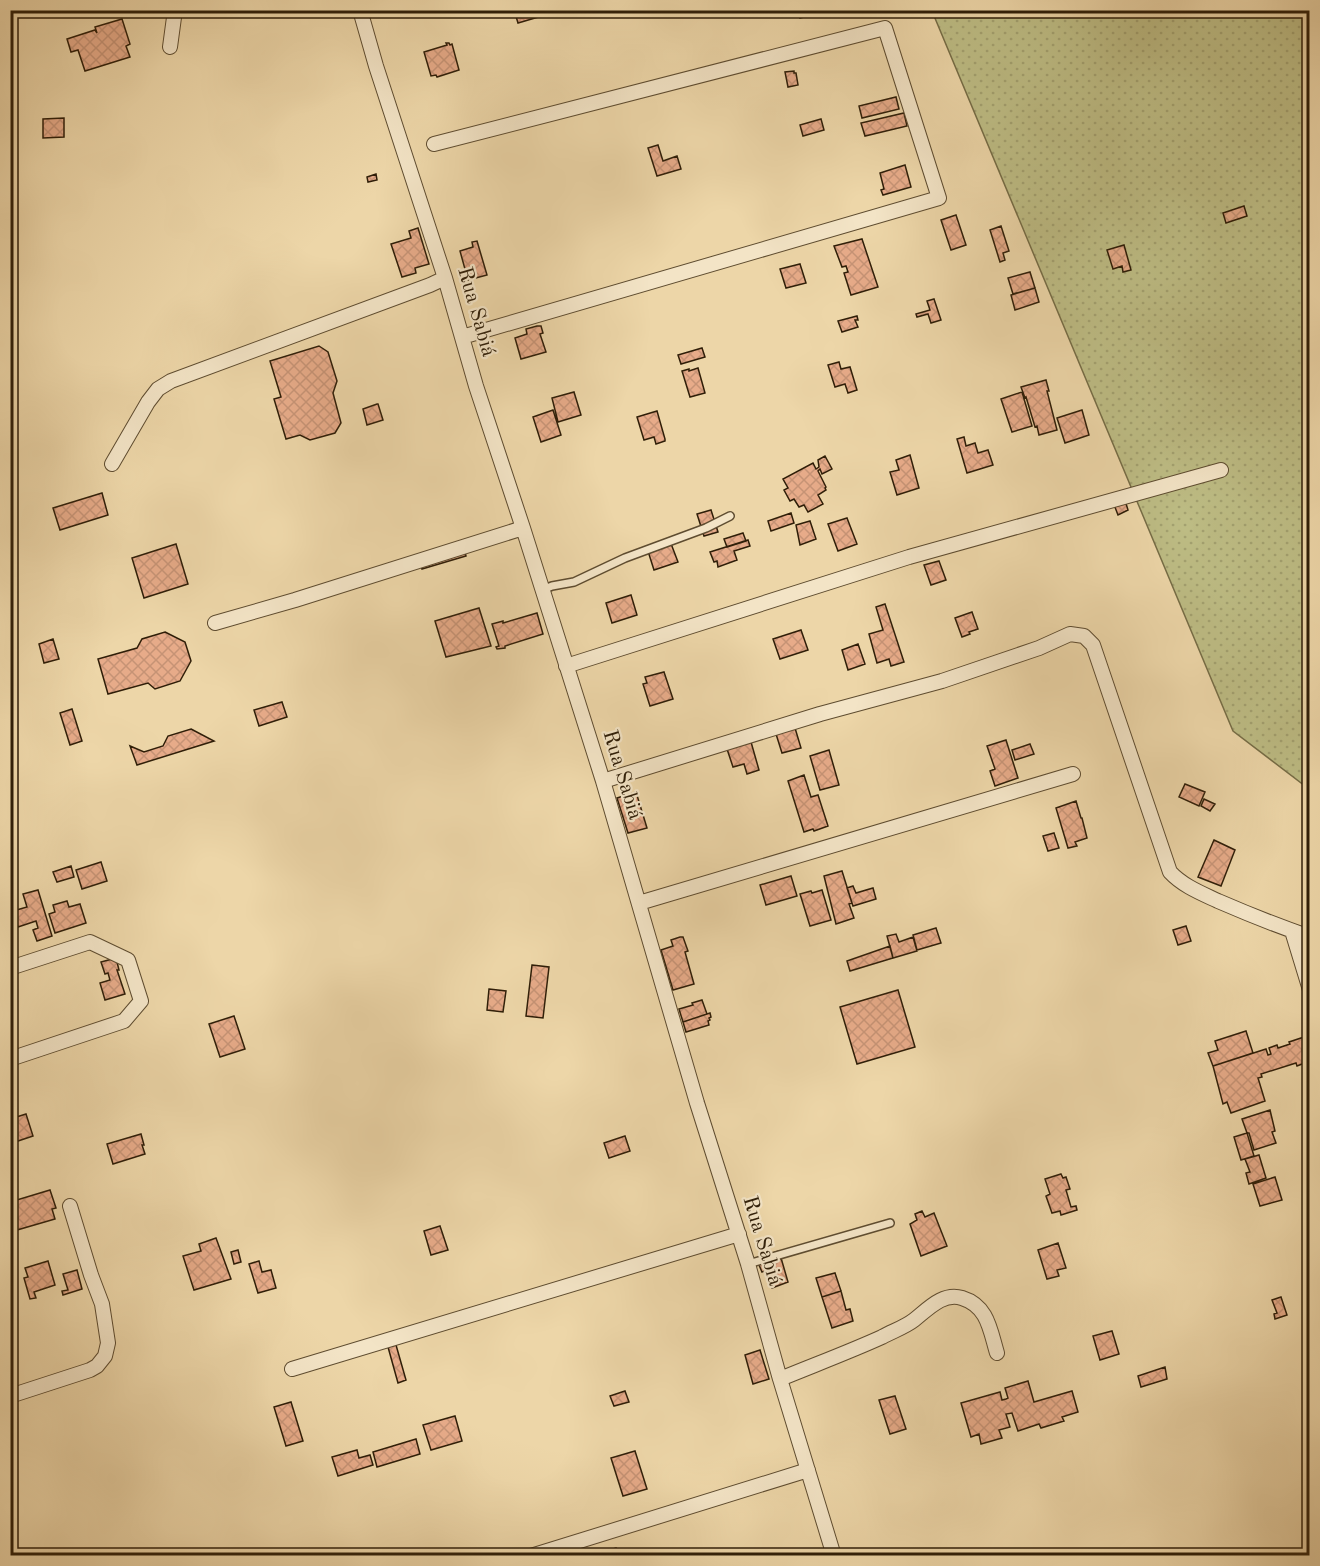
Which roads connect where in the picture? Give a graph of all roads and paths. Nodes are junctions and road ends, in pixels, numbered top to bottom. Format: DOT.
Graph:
graph roads {
  1 [pos="175,10"];
  2 [pos="360,10"];
  3 [pos="170,47"];
  4 [pos="434,144"];
  5 [pos="445,278"];
  6 [pos="462,337"];
  7 [pos="112,464"];
  8 [pos="1221,470"];
  9 [pos="730,516"];
  10 [pos="523,528"];
  11 [pos="542,590"];
  12 [pos="215,622"];
  13 [pos="567,666"];
  14 [pos="1073,774"];
  15 [pos="603,780"];
  16 [pos="639,903"];
  17 [pos="1292,931"];
  18 [pos="1310,937"];
  19 [pos="10,968"];
  20 [pos="1310,990"];
  21 [pos="10,1059"];
  22 [pos="70,1206"];
  23 [pos="890,1223"];
  24 [pos="739,1234"];
  25 [pos="748,1264"];
  26 [pos="997,1353"];
  27 [pos="292,1369"];
  28 [pos="780,1379"];
  29 [pos="10,1396"];
  30 [pos="808,1470"];
  31 [pos="531,1556"];
  32 [pos="834,1556"];
  1 -- 3 [label="street"];
  2 -- 5 [label="street, Rua Sabiá"];
  4 -- 6 [label="street"];
  5 -- 6 [label="street, Rua Sabiá"];
  5 -- 7 [label="street"];
  6 -- 10 [label="street, Rua Sabiá"];
  8 -- 13 [label="street"];
  9 -- 11 [label="lane"];
  10 -- 11 [label="street, Rua Sabiá"];
  10 -- 12 [label="street"];
  11 -- 13 [label="street, Rua Sabiá"];
  13 -- 15 [label="street, Rua Sabiá"];
  14 -- 16 [label="street"];
  15 -- 16 [label="street, Rua Sabiá"];
  15 -- 17 [label="street"];
  16 -- 24 [label="street, Rua Sabiá"];
  17 -- 18 [label="street"];
  17 -- 20 [label="street"];
  19 -- 21 [label="street"];
  22 -- 29 [label="street"];
  23 -- 25 [label="lane"];
  24 -- 25 [label="street, Rua Sabiá"];
  24 -- 27 [label="street"];
  25 -- 28 [label="street, Rua Sabiá"];
  26 -- 28 [label="street"];
  28 -- 30 [label="street, Rua Sabiá"];
  30 -- 31 [label="street"];
  30 -- 32 [label="street, Rua Sabiá"];
}
